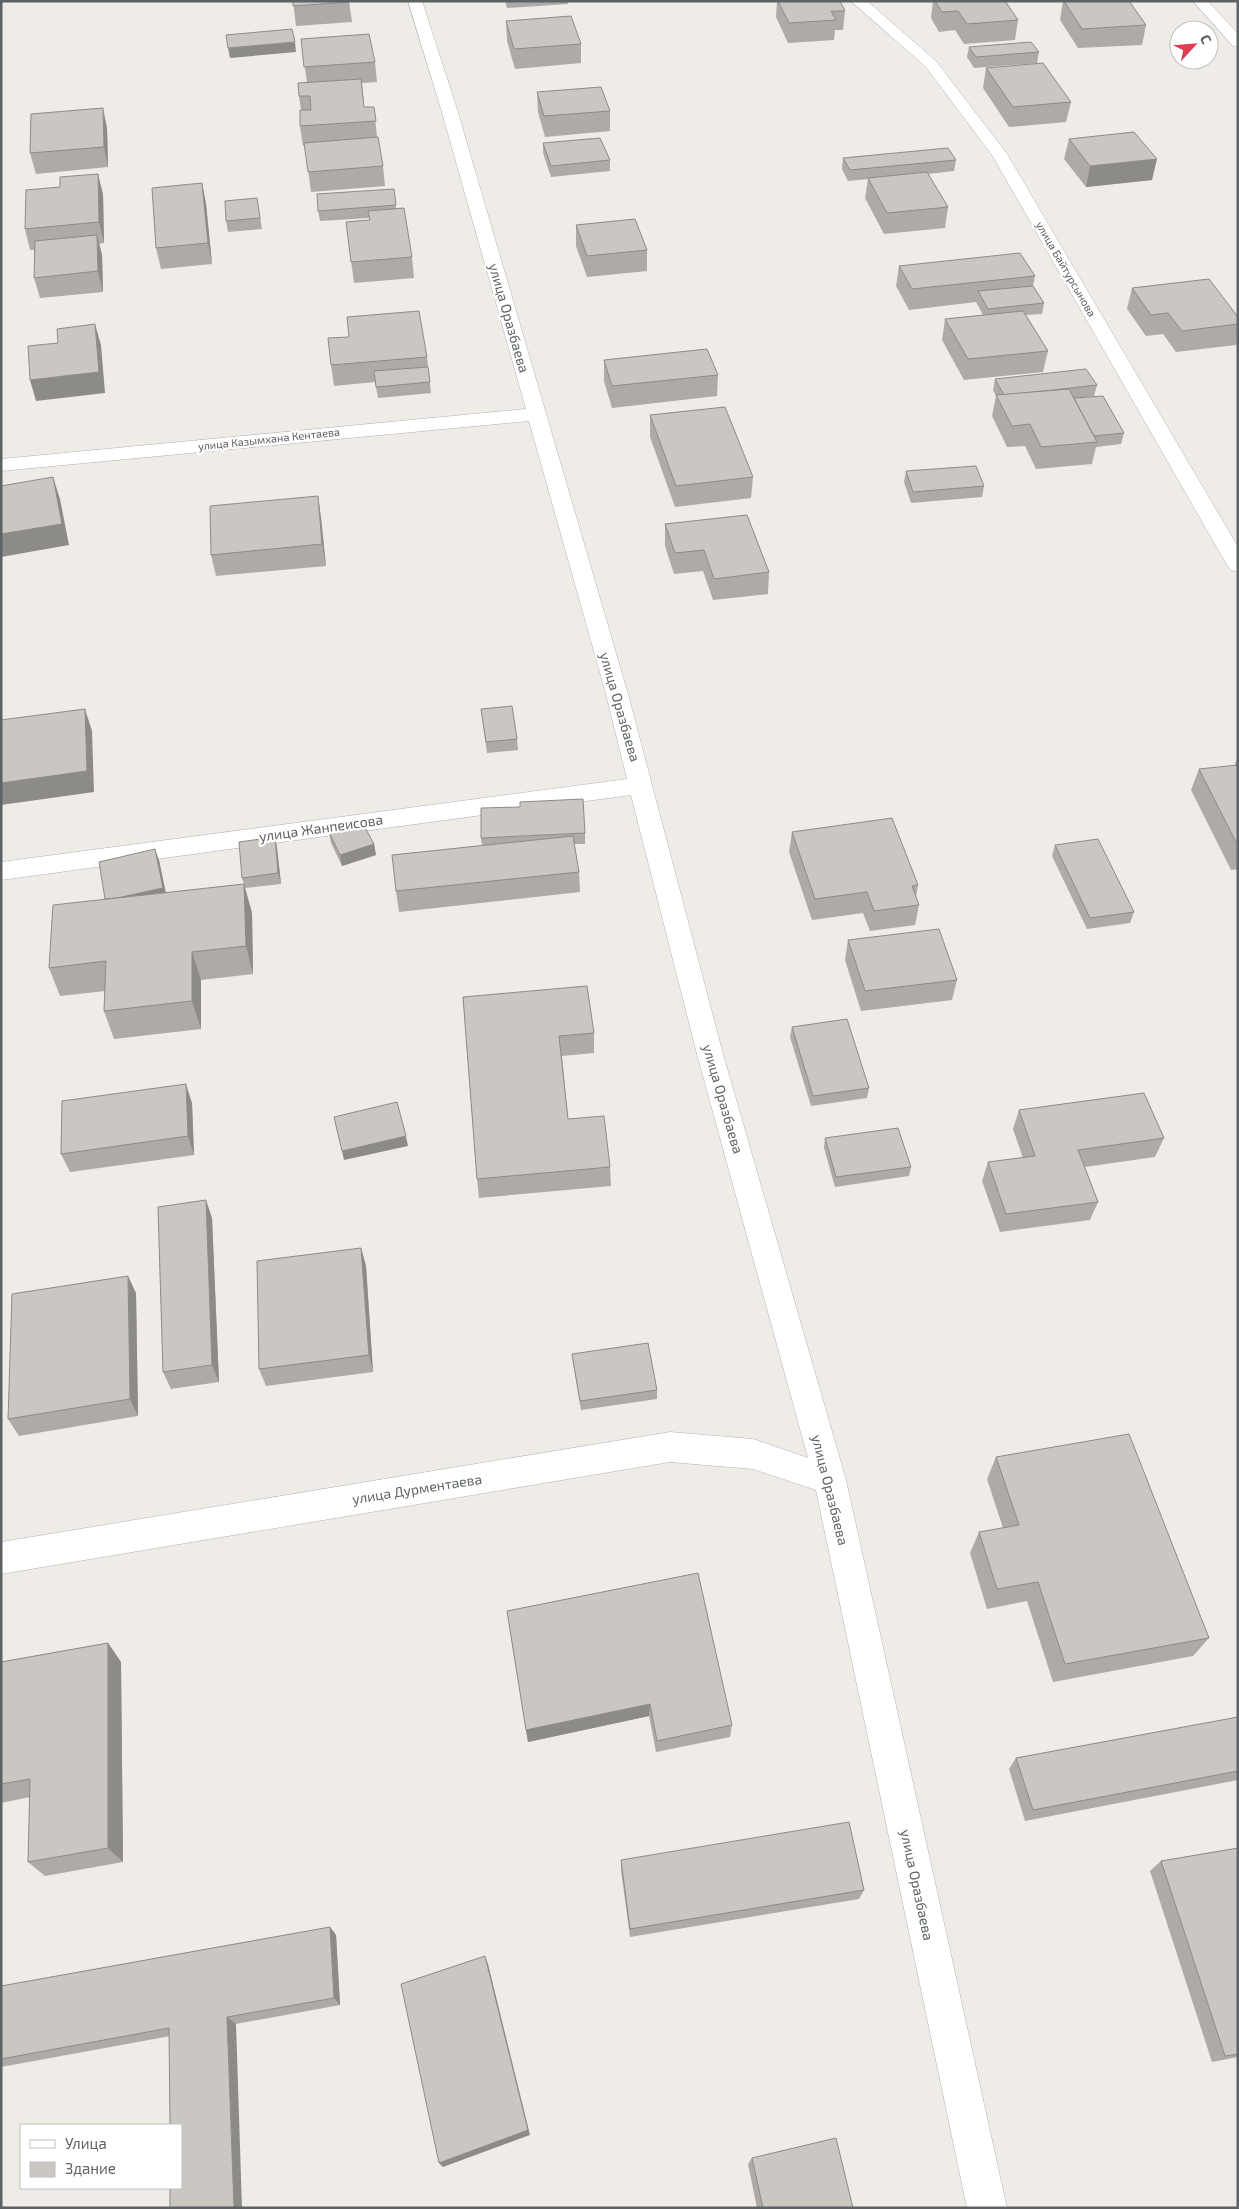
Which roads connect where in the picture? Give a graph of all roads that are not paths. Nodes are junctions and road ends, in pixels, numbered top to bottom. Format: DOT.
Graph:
graph roads {
  1 [pos="415,1"];
  2 [pos="858,1"];
  3 [pos="1200,1"];
  4 [pos="1238,43"];
  5 [pos="536,414"];
  6 [pos="1,465"];
  7 [pos="1238,565"];
  8 [pos="641,784"];
  9 [pos="1,871"];
  10 [pos="830,1480"];
  11 [pos="1,1558"];
  12 [pos="987,2208"];
  1 -- 5 [label="street, улица Оразбаева"];
  2 -- 7 [label="street, улица Байтурсынова"];
  3 -- 4 [label="street"];
  5 -- 6 [label="street, улица Казымхана Кентаева"];
  5 -- 8 [label="street, улица Оразбаева"];
  8 -- 9 [label="street, улица Жанпеисова"];
  8 -- 10 [label="street, улица Оразбаева"];
  10 -- 11 [label="street, улица Дурментаева"];
  10 -- 12 [label="street, улица Оразбаева"];
}
